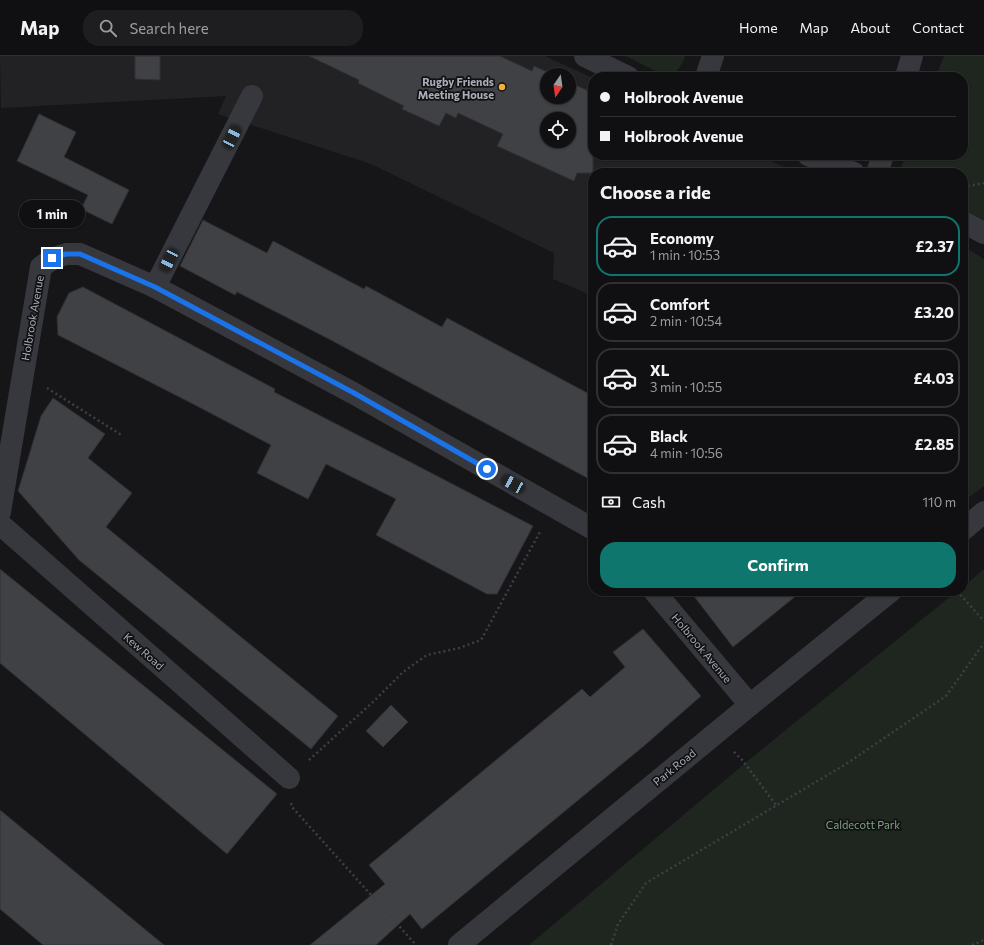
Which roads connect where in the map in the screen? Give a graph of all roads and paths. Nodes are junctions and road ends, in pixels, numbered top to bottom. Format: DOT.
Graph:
graph roads {
  1 [pos="585,56"];
  2 [pos="713,56"];
  3 [pos="912,56"];
  4 [pos="618,72"];
  5 [pos="708,72"];
  6 [pos="907,72"];
  7 [pos="252,96"];
  8 [pos="821,160"];
  9 [pos="841,168"];
  10 [pos="984,183"];
  11 [pos="968,186"];
  12 [pos="968,225"];
  13 [pos="984,233"];
  14 [pos="155,287"];
  15 [pos="23,372"];
  16 [pos="123,436"];
  17 [pos="553,507"];
  18 [pos="0,512"];
  19 [pos="984,512"];
  20 [pos="0,524"];
  21 [pos="588,526"];
  22 [pos="968,526"];
  23 [pos="658,596"];
  24 [pos="885,596"];
  25 [pos="962,596"];
  26 [pos="984,621"];
  27 [pos="984,643"];
  28 [pos="750,705"];
  29 [pos="716,733"];
  30 [pos="289,778"];
  31 [pos="776,805"];
  32 [pos="984,940"];
  33 [pos="416,945"];
  34 [pos="459,945"];
  35 [pos="611,945"];
  36 [pos="972,945"];
  1 -- 4 [label="street"];
  2 -- 5 [label="street"];
  3 -- 6 [label="street"];
  7 -- 14 [label="street"];
  8 -- 9 [label="street"];
  10 -- 11 [label="path"];
  12 -- 13 [label="street"];
  14 -- 15 [label="street, Holbrook Avenue"];
  14 -- 17 [label="street, Holbrook Avenue"];
  15 -- 16 [label="path"];
  15 -- 18 [label="street, Holbrook Avenue"];
  17 -- 21 [label="street, Holbrook Avenue"];
  17 -- 30 [label="path"];
  19 -- 22 [label="street"];
  20 -- 30 [label="street, Kew Road"];
  23 -- 28 [label="street, Holbrook Avenue"];
  24 -- 28 [label="street, Park Road"];
  25 -- 26 [label="path"];
  27 -- 31 [label="path"];
  28 -- 29 [label="street, Park Road"];
  29 -- 31 [label="path"];
  29 -- 34 [label="street, Park Road"];
  30 -- 33 [label="path"];
  31 -- 35 [label="path"];
  32 -- 36 [label="path"];
}
